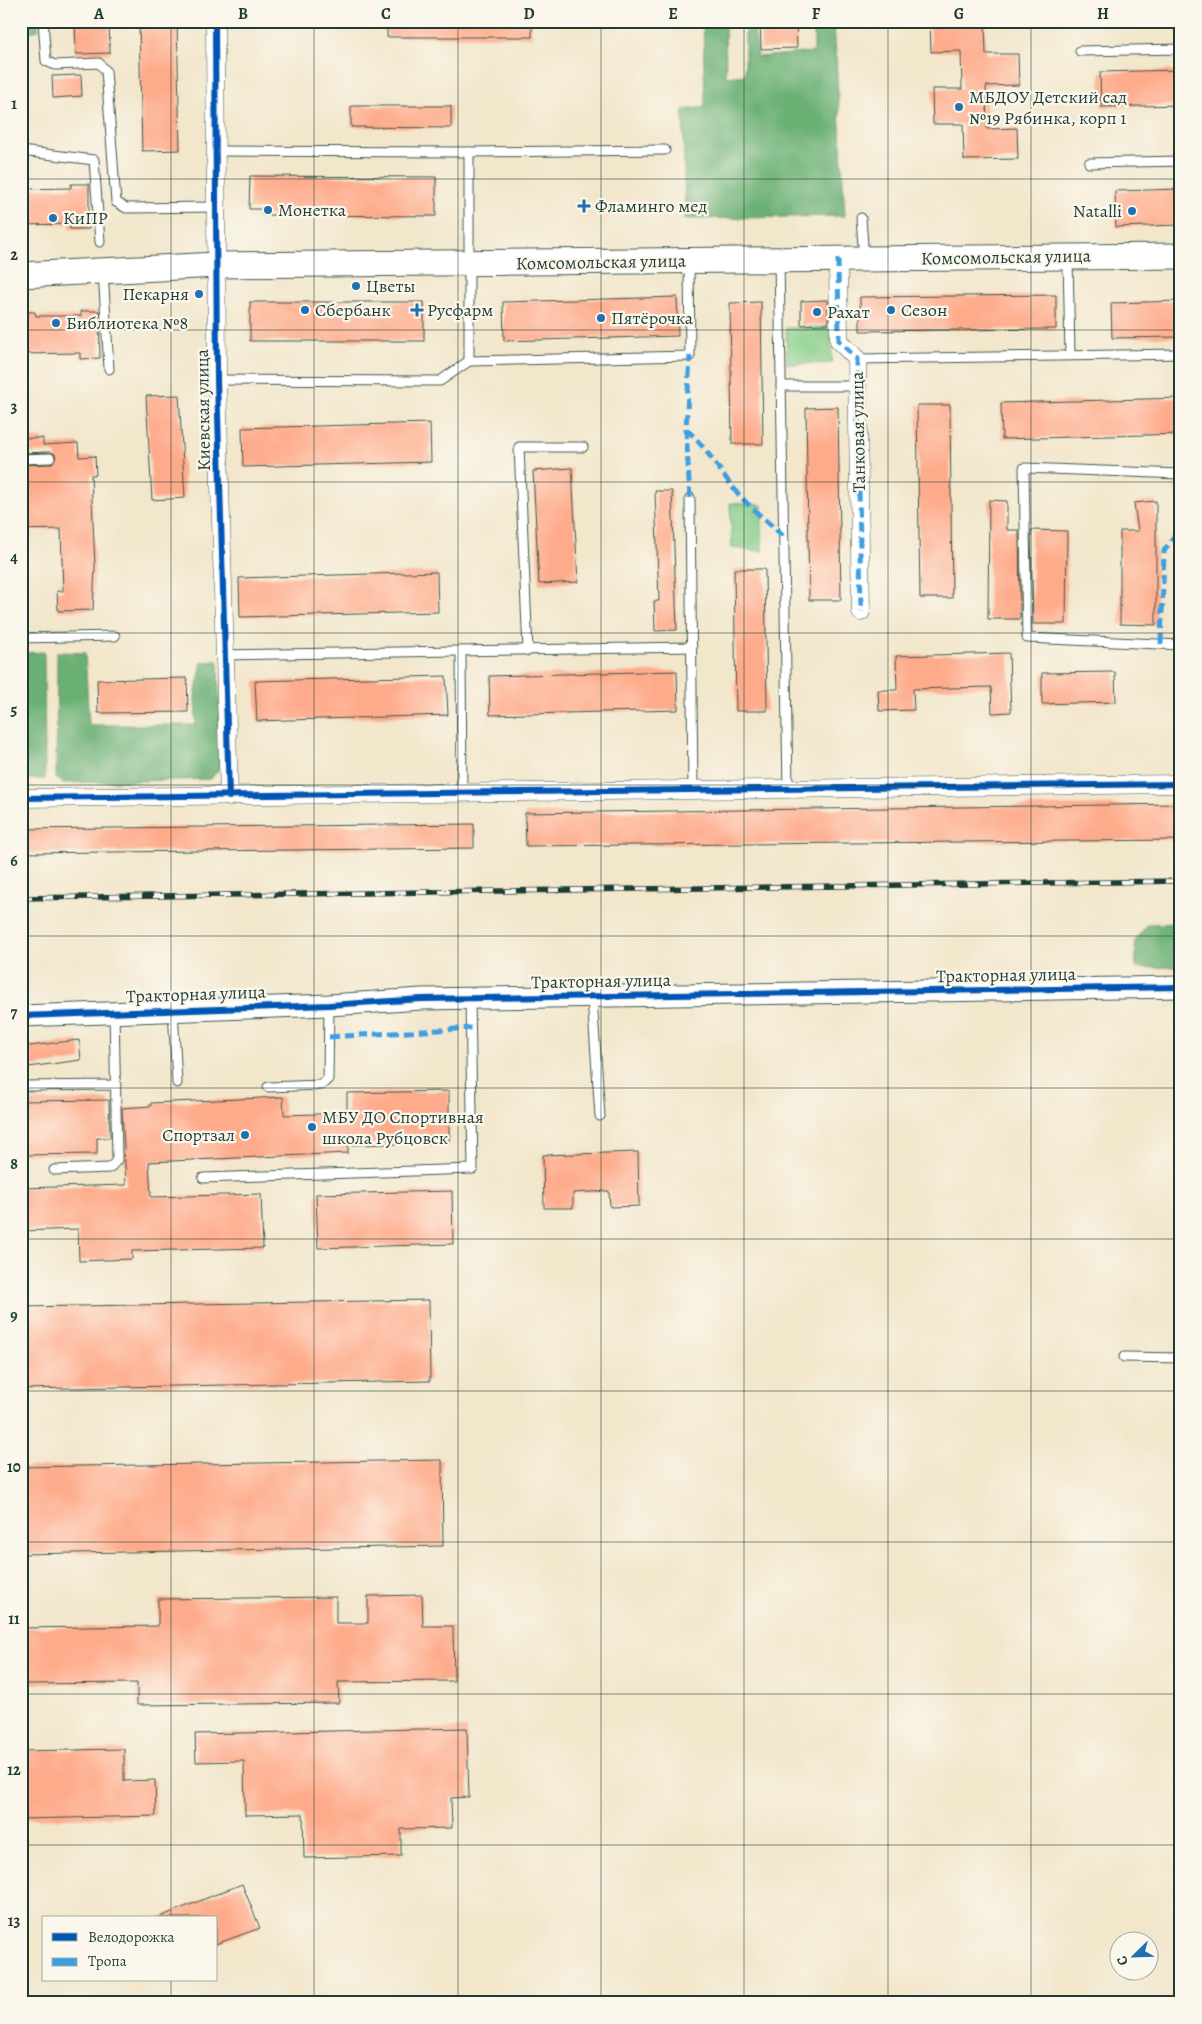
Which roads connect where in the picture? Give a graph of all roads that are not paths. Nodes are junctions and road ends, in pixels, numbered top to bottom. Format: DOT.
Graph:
graph roads {
  1 [pos="44,21"];
  2 [pos="215,21"];
  3 [pos="1181,49"];
  4 [pos="1080,51"];
  5 [pos="665,150"];
  6 [pos="21,151"];
  7 [pos="216,151"];
  8 [pos="469,152"];
  9 [pos="1181,161"];
  10 [pos="1089,163"];
  11 [pos="216,207"];
  12 [pos="861,218"];
  13 [pos="100,242"];
  14 [pos="1068,256"];
  15 [pos="1181,256"];
  16 [pos="838,259"];
  17 [pos="864,259"];
  18 [pos="779,260"];
  19 [pos="690,261"];
  20 [pos="468,264"];
  21 [pos="217,265"];
  22 [pos="104,271"];
  23 [pos="21,275"];
  24 [pos="1181,354"];
  25 [pos="1070,355"];
  26 [pos="857,360"];
  27 [pos="469,361"];
  28 [pos="109,369"];
  29 [pos="217,380"];
  30 [pos="781,386"];
  31 [pos="858,386"];
  32 [pos="583,447"];
  33 [pos="50,458"];
  34 [pos="21,459"];
  35 [pos="1181,474"];
  36 [pos="690,498"];
  37 [pos="862,612"];
  38 [pos="114,636"];
  39 [pos="21,638"];
  40 [pos="1181,645"];
  41 [pos="692,647"];
  42 [pos="528,651"];
  43 [pos="461,652"];
  44 [pos="224,655"];
  45 [pos="1181,784"];
  46 [pos="788,789"];
  47 [pos="693,790"];
  48 [pos="462,794"];
  49 [pos="229,797"];
  50 [pos="21,798"];
  51 [pos="1181,987"];
  52 [pos="592,997"];
  53 [pos="470,998"];
  54 [pos="329,1005"];
  55 [pos="173,1009"];
  56 [pos="114,1012"];
  57 [pos="21,1016"];
  58 [pos="178,1083"];
  59 [pos="116,1085"];
  60 [pos="21,1086"];
  61 [pos="268,1088"];
  62 [pos="600,1116"];
  63 [pos="54,1170"];
  64 [pos="203,1178"];
  65 [pos="1124,1358"];
  66 [pos="1181,1358"];
  1 -- 11 [label="lane"];
  2 -- 7 [label="street, Киевская улица"];
  3 -- 4 [label="lane"];
  5 -- 8 [label="lane"];
  6 -- 13 [label="lane"];
  7 -- 8 [label="lane"];
  7 -- 11 [label="street, Киевская улица"];
  8 -- 20 [label="lane"];
  9 -- 10 [label="lane"];
  11 -- 21 [label="street, Киевская улица"];
  12 -- 17 [label="lane"];
  14 -- 15 [label="main road, Комсомольская улица"];
  14 -- 17 [label="main road, Комсомольская улица"];
  14 -- 25 [label="lane"];
  16 -- 17 [label="main road, Комсомольская улица"];
  16 -- 18 [label="main road, Комсомольская улица"];
  16 -- 26 [label="street, Танковая улица"];
  18 -- 19 [label="main road, Комсомольская улица"];
  18 -- 30 [label="lane"];
  19 -- 20 [label="main road, Комсомольская улица"];
  19 -- 27 [label="lane"];
  20 -- 21 [label="main road, Комсомольская улица"];
  20 -- 27 [label="lane"];
  21 -- 22 [label="main road, Комсомольская улица"];
  21 -- 29 [label="street, Киевская улица"];
  22 -- 23 [label="main road, Комсомольская улица"];
  22 -- 28 [label="lane"];
  24 -- 25 [label="lane"];
  25 -- 26 [label="lane"];
  26 -- 31 [label="street, Танковая улица"];
  27 -- 29 [label="lane"];
  29 -- 44 [label="street, Киевская улица"];
  30 -- 31 [label="lane"];
  30 -- 46 [label="lane"];
  31 -- 37 [label="street, Танковая улица"];
  32 -- 42 [label="lane"];
  33 -- 34 [label="lane"];
  35 -- 40 [label="lane"];
  36 -- 41 [label="lane"];
  38 -- 39 [label="lane"];
  41 -- 42 [label="lane"];
  41 -- 47 [label="lane"];
  42 -- 43 [label="lane"];
  43 -- 44 [label="lane"];
  43 -- 48 [label="lane"];
  44 -- 49 [label="street, Киевская улица"];
  45 -- 46 [label="street"];
  46 -- 47 [label="street"];
  47 -- 48 [label="street"];
  48 -- 49 [label="street"];
  49 -- 50 [label="street"];
  51 -- 52 [label="street, Тракторная улица"];
  52 -- 53 [label="street, Тракторная улица"];
  52 -- 62 [label="lane"];
  53 -- 54 [label="street, Тракторная улица"];
  53 -- 64 [label="lane"];
  54 -- 55 [label="street, Тракторная улица"];
  54 -- 61 [label="lane"];
  55 -- 56 [label="street, Тракторная улица"];
  55 -- 58 [label="lane"];
  56 -- 57 [label="street, Тракторная улица"];
  56 -- 59 [label="lane"];
  59 -- 60 [label="lane"];
  59 -- 63 [label="lane"];
  65 -- 66 [label="lane"];
}
